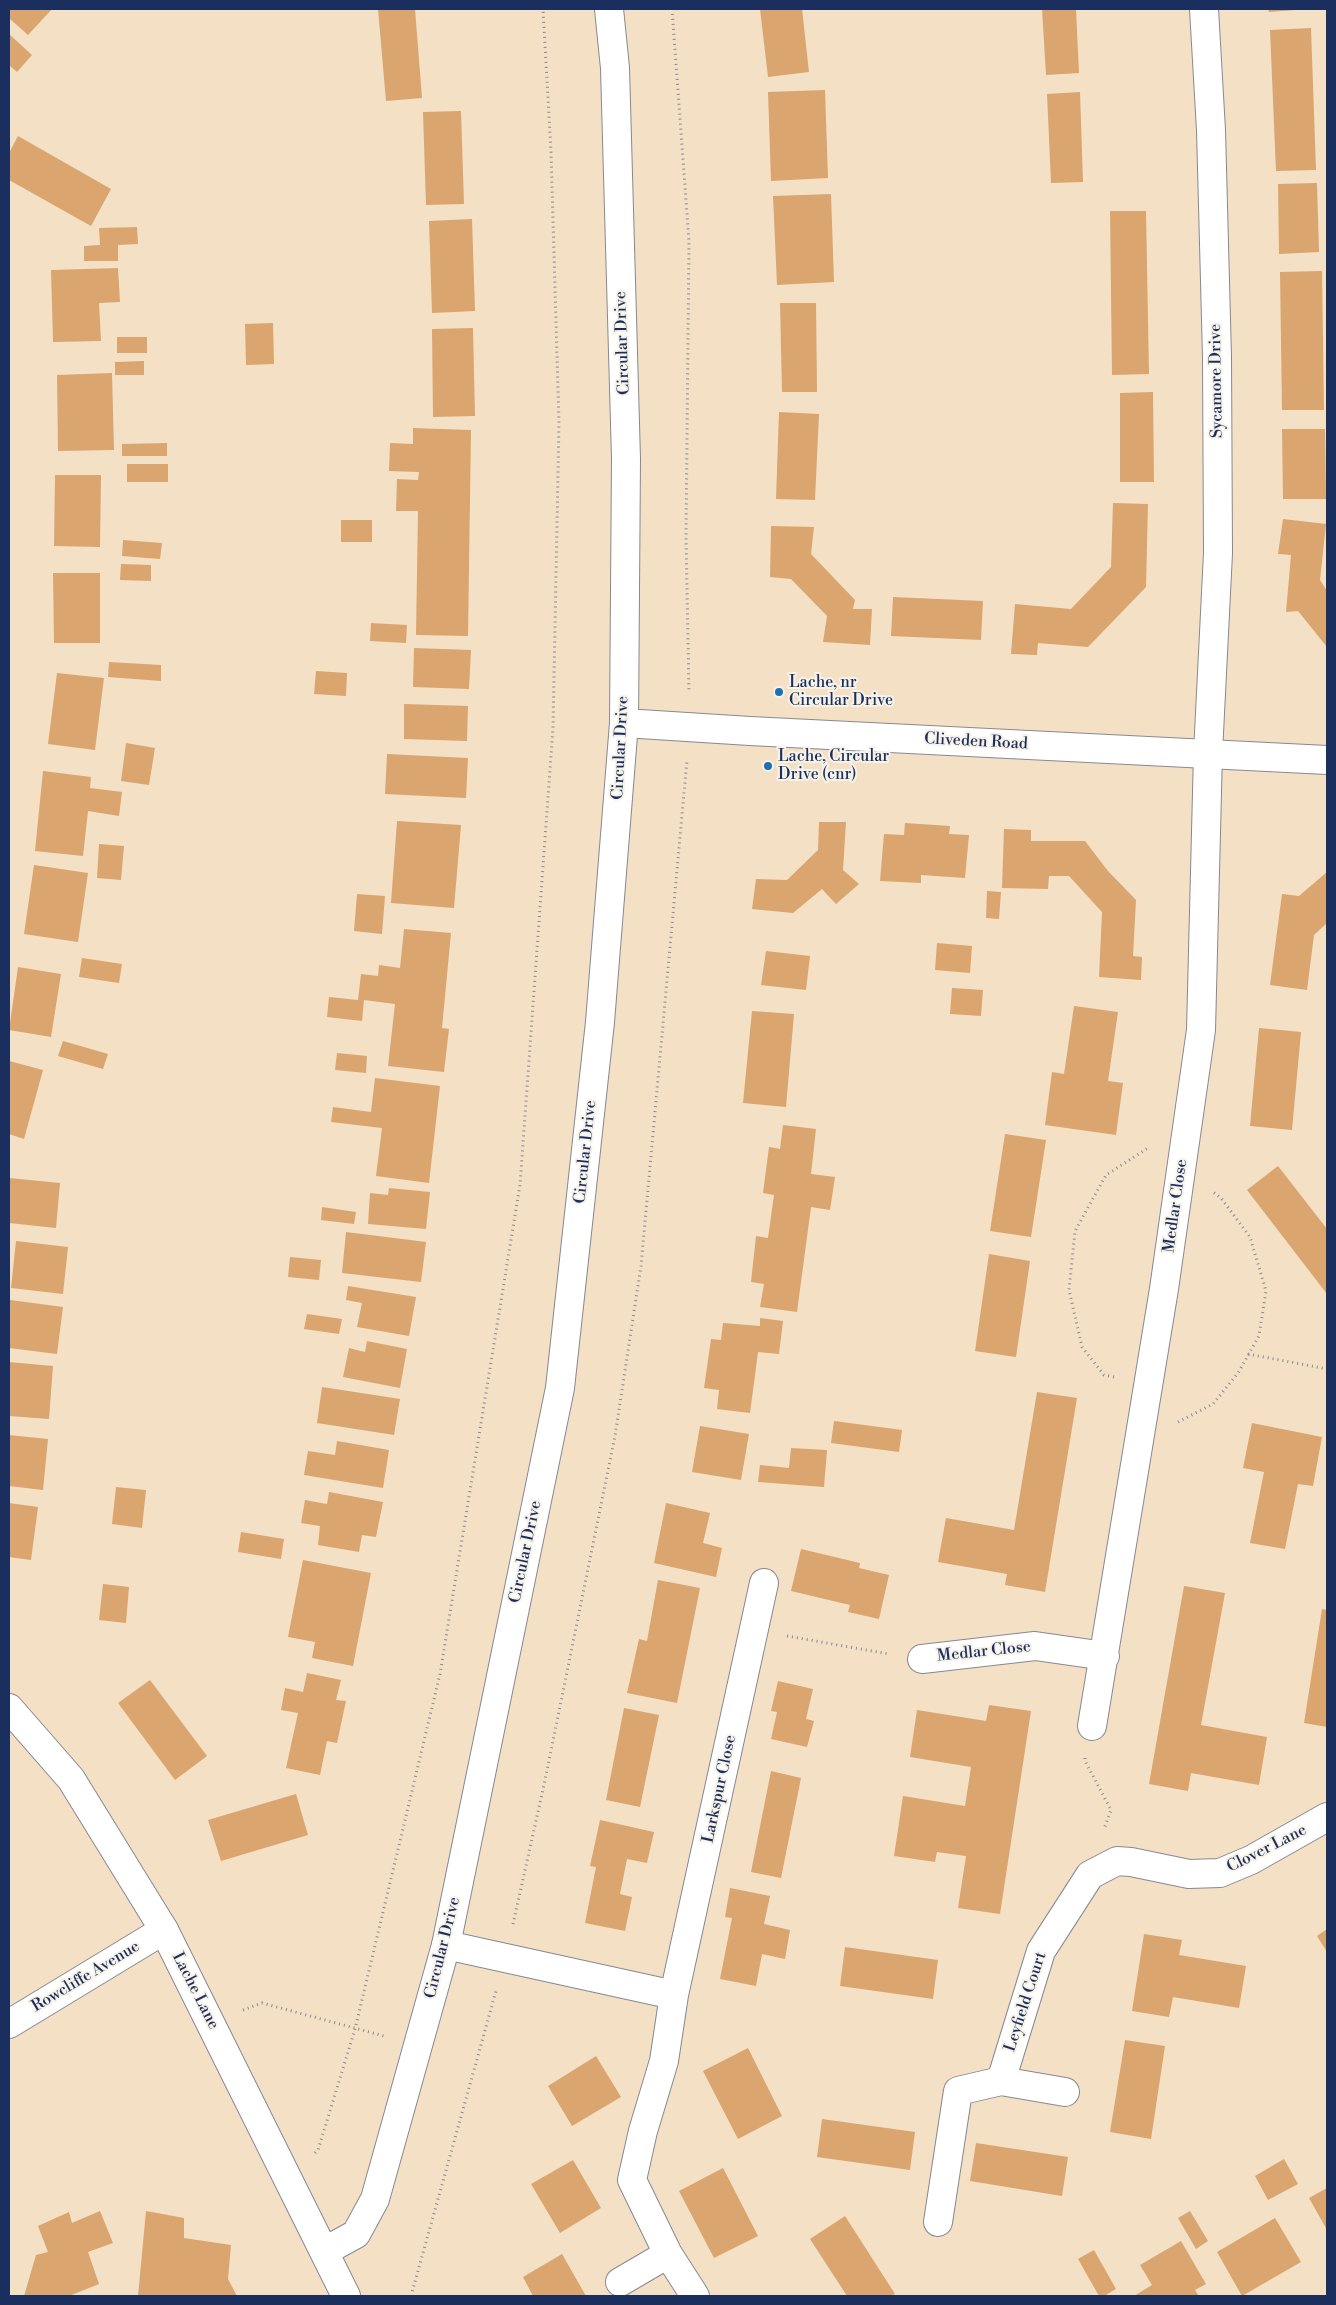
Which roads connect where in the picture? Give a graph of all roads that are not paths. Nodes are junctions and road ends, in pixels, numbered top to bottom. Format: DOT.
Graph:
graph roads {
  1 [pos="609,9"];
  2 [pos="1204,9"];
  3 [pos="624,723"];
  4 [pos="1208,753"];
  5 [pos="1327,760"];
  6 [pos="764,1583"];
  7 [pos="1105,1656"];
  8 [pos="922,1659"];
  9 [pos="9,1708"];
  10 [pos="1092,1726"];
  11 [pos="1327,1817"];
  12 [pos="1090,1875"];
  13 [pos="164,1930"];
  14 [pos="446,1945"];
  15 [pos="674,1995"];
  16 [pos="9,2024"];
  17 [pos="1002,2081"];
  18 [pos="1065,2092"];
  19 [pos="938,2222"];
  20 [pos="325,2252"];
  21 [pos="668,2254"];
  22 [pos="620,2282"];
  23 [pos="346,2296"];
  24 [pos="695,2296"];
  1 -- 3 [label="street, Circular Drive"];
  2 -- 4 [label="street, Sycamore Drive"];
  3 -- 4 [label="street, Cliveden Road"];
  3 -- 14 [label="street, Circular Drive"];
  4 -- 5 [label="street, Cliveden Road"];
  4 -- 7 [label="street, Medlar Close"];
  6 -- 15 [label="street, Larkspur Close"];
  7 -- 8 [label="street, Medlar Close"];
  7 -- 10 [label="street, Medlar Close"];
  9 -- 13 [label="street, Lache Lane"];
  11 -- 12 [label="street, Clover Lane"];
  12 -- 17 [label="street, Leyfield Court"];
  13 -- 16 [label="street, Rowcliffe Avenue"];
  13 -- 20 [label="street, Lache Lane"];
  14 -- 15 [label="street"];
  14 -- 20 [label="street, Circular Drive"];
  15 -- 21 [label="street, Larkspur Close"];
  17 -- 18 [label="street"];
  17 -- 19 [label="street"];
  20 -- 23 [label="street, Lache Lane"];
  21 -- 22 [label="street"];
  21 -- 24 [label="street, Larkspur Close"];
}
